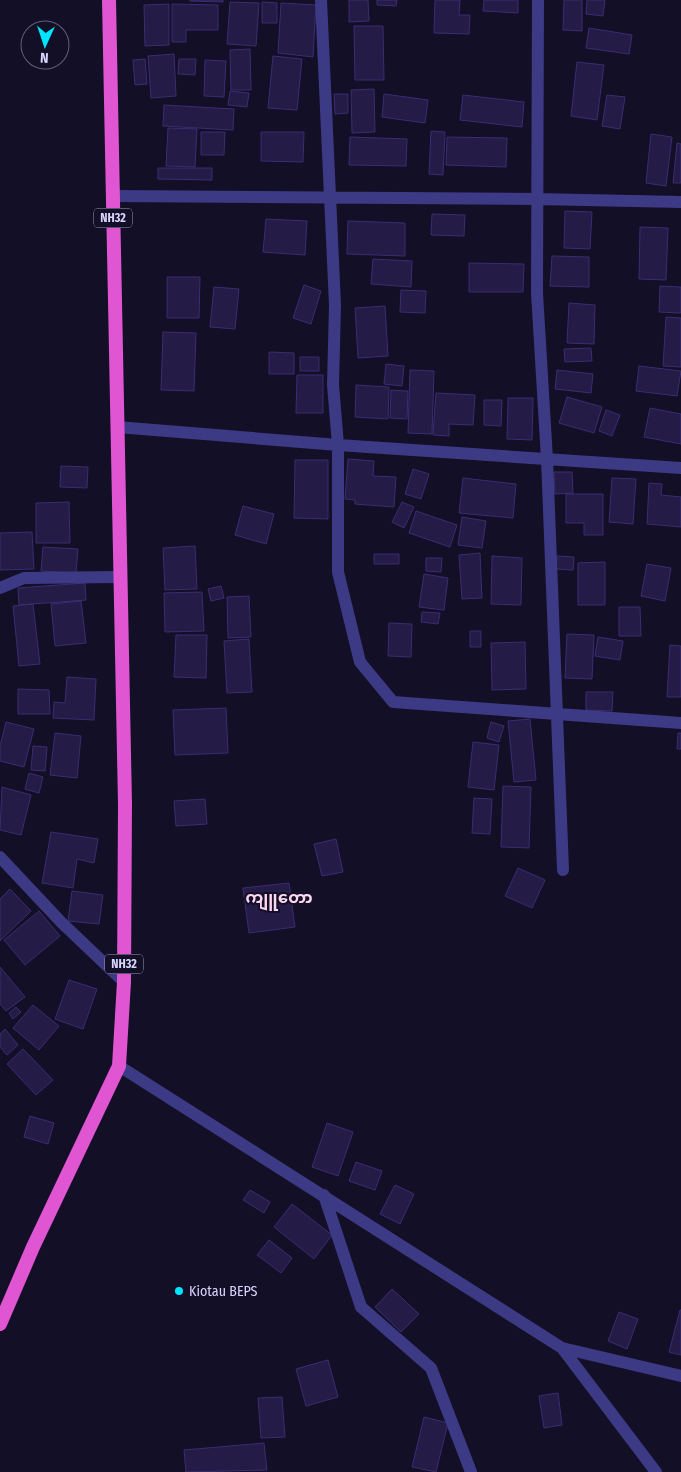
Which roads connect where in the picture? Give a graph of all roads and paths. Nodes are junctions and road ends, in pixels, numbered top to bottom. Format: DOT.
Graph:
graph roads {
  1 [pos="109,0"];
  2 [pos="321,0"];
  3 [pos="538,0"];
  4 [pos="113,196"];
  5 [pos="330,197"];
  6 [pos="536,199"];
  7 [pos="681,202"];
  8 [pos="117,431"];
  9 [pos="338,446"];
  10 [pos="547,459"];
  11 [pos="681,468"];
  12 [pos="119,577"];
  13 [pos="0,588"];
  14 [pos="558,715"];
  15 [pos="681,723"];
  16 [pos="0,857"];
  17 [pos="563,870"];
  18 [pos="124,982"];
  19 [pos="119,1066"];
  20 [pos="324,1195"];
  21 [pos="0,1324"];
  22 [pos="562,1348"];
  23 [pos="681,1376"];
  24 [pos="471,1472"];
  25 [pos="656,1472"];
  1 -- 4 [label="highway, NH32"];
  2 -- 5 [label="street"];
  3 -- 6 [label="street"];
  4 -- 5 [label="street"];
  4 -- 8 [label="highway, NH32"];
  5 -- 6 [label="street"];
  5 -- 9 [label="street"];
  6 -- 7 [label="street"];
  6 -- 10 [label="street"];
  8 -- 9 [label="street"];
  8 -- 12 [label="highway, NH32"];
  9 -- 10 [label="street"];
  9 -- 14 [label="street"];
  10 -- 11 [label="street"];
  10 -- 14 [label="street"];
  12 -- 13 [label="street"];
  12 -- 18 [label="highway, NH32"];
  14 -- 15 [label="street"];
  14 -- 17 [label="street"];
  16 -- 18 [label="street"];
  18 -- 19 [label="highway, NH32"];
  19 -- 20 [label="street"];
  19 -- 21 [label="highway, NH32"];
  20 -- 22 [label="street"];
  20 -- 24 [label="street"];
  22 -- 23 [label="street"];
  22 -- 25 [label="street"];
}
